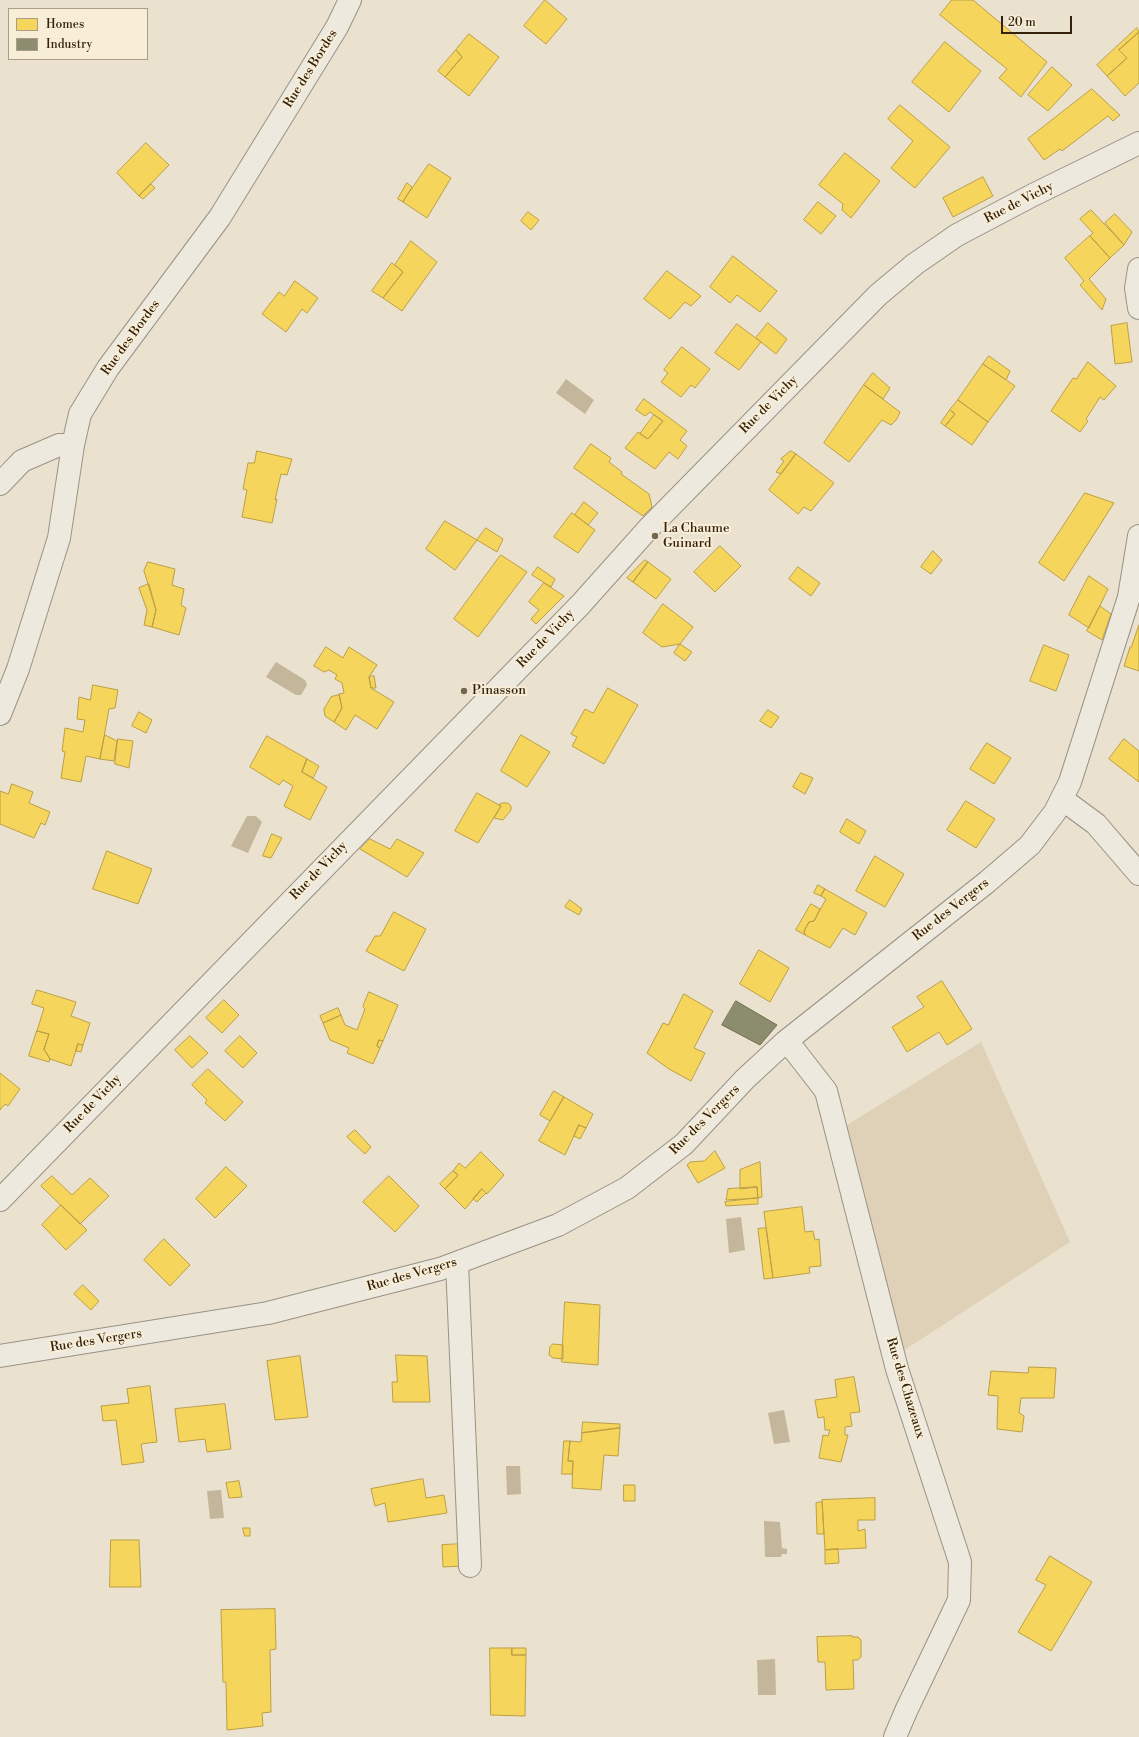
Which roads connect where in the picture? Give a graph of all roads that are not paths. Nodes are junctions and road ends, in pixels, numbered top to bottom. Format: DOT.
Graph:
graph roads {
  1 [pos="350,0"];
  2 [pos="1139,143"];
  3 [pos="1139,269"];
  4 [pos="1139,308"];
  5 [pos="73,445"];
  6 [pos="0,484"];
  7 [pos="1139,536"];
  8 [pos="0,714"];
  9 [pos="1062,799"];
  10 [pos="1139,874"];
  11 [pos="785,1042"];
  12 [pos="0,1200"];
  13 [pos="457,1263"];
  14 [pos="0,1356"];
  15 [pos="470,1566"];
  16 [pos="895,1737"];
  1 -- 5 [label="street, Rue des Bordes"];
  2 -- 12 [label="street, Rue de Vichy"];
  3 -- 4 [label="street"];
  5 -- 6 [label="street"];
  5 -- 8 [label="street, Rue des Bordes"];
  7 -- 9 [label="street, Rue des Vergers"];
  9 -- 10 [label="street"];
  9 -- 11 [label="street, Rue des Vergers"];
  11 -- 13 [label="street, Rue des Vergers"];
  11 -- 16 [label="street, Rue des Chazeaux"];
  13 -- 14 [label="street, Rue des Vergers"];
  13 -- 15 [label="street"];
}
